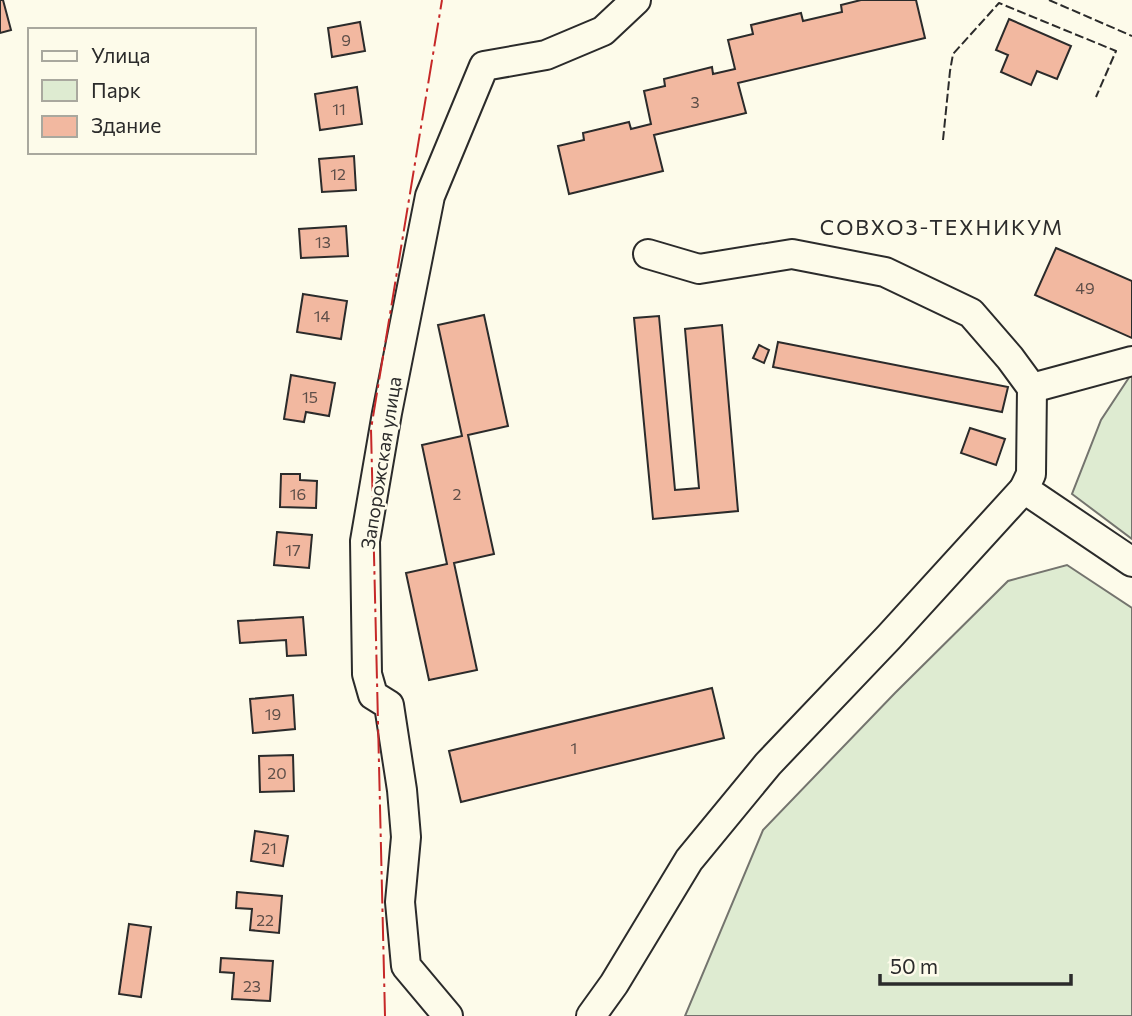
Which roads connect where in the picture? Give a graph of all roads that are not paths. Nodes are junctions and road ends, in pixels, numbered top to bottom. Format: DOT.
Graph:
graph roads {
  1 [pos="636,0"];
  2 [pos="648,254"];
  3 [pos="1132,361"];
  4 [pos="1032,388"];
  5 [pos="1024,488"];
  6 [pos="1132,562"];
  7 [pos="448,1016"];
  8 [pos="591,1016"];
  1 -- 7 [label="street, Запорожская улица"];
  2 -- 4 [label="street"];
  3 -- 4 [label="street"];
  4 -- 5 [label="street"];
  5 -- 6 [label="street"];
  5 -- 8 [label="street"];
}
